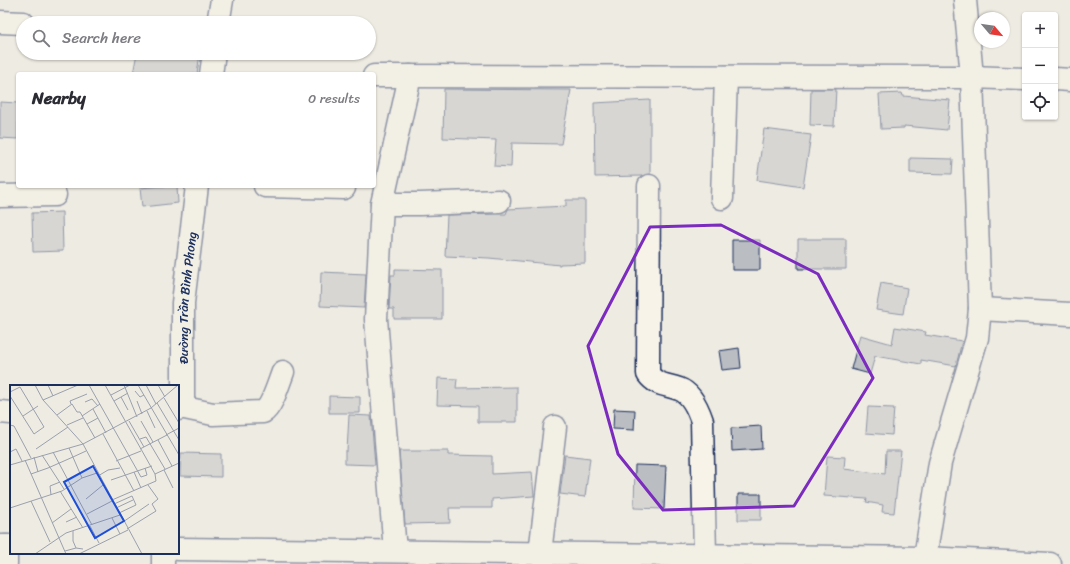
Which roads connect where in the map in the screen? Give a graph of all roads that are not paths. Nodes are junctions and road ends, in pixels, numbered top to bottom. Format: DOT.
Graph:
graph roads {
  1 [pos="222,0"];
  2 [pos="964,0"];
  3 [pos="219,16"];
  4 [pos="0,22"];
  5 [pos="16,23"];
  6 [pos="213,60"];
  7 [pos="211,72"];
  8 [pos="376,76"];
  9 [pos="410,76"];
  10 [pos="726,77"];
  11 [pos="972,77"];
  12 [pos="1022,79"];
  13 [pos="1058,79"];
  14 [pos="1070,80"];
  15 [pos="649,186"];
  16 [pos="197,188"];
  17 [pos="55,195"];
  18 [pos="0,196"];
  19 [pos="722,198"];
  20 [pos="499,201"];
  21 [pos="382,204"];
  22 [pos="980,309"];
  23 [pos="1070,314"];
  24 [pos="283,372"];
  25 [pos="179,408"];
  26 [pos="0,412"];
  27 [pos="10,413"];
  28 [pos="555,427"];
  29 [pos="179,549"];
  30 [pos="540,553"];
  31 [pos="705,555"];
  32 [pos="404,556"];
  33 [pos="271,557"];
  34 [pos="341,557"];
  35 [pos="482,558"];
  36 [pos="925,558"];
  37 [pos="876,561"];
  38 [pos="1050,564"];
  1 -- 3 [label="street"];
  2 -- 11 [label="street"];
  4 -- 5 [label="street"];
  6 -- 7 [label="street"];
  8 -- 9 [label="street"];
  9 -- 10 [label="street"];
  9 -- 21 [label="street"];
  10 -- 11 [label="street"];
  10 -- 19 [label="street"];
  11 -- 12 [label="street"];
  11 -- 22 [label="street"];
  13 -- 14 [label="street"];
  15 -- 31 [label="street"];
  16 -- 25 [label="street, Đường Trần Bình Phong"];
  17 -- 18 [label="street"];
  20 -- 21 [label="street"];
  21 -- 32 [label="street"];
  22 -- 23 [label="street"];
  22 -- 36 [label="street"];
  24 -- 25 [label="street"];
  26 -- 27 [label="street"];
  28 -- 30 [label="street"];
  29 -- 33 [label="street"];
  30 -- 31 [label="street"];
  30 -- 35 [label="street"];
  31 -- 37 [label="street"];
  32 -- 34 [label="street"];
  32 -- 35 [label="street"];
  33 -- 34 [label="street"];
  36 -- 37 [label="street"];
  36 -- 38 [label="street"];
}
